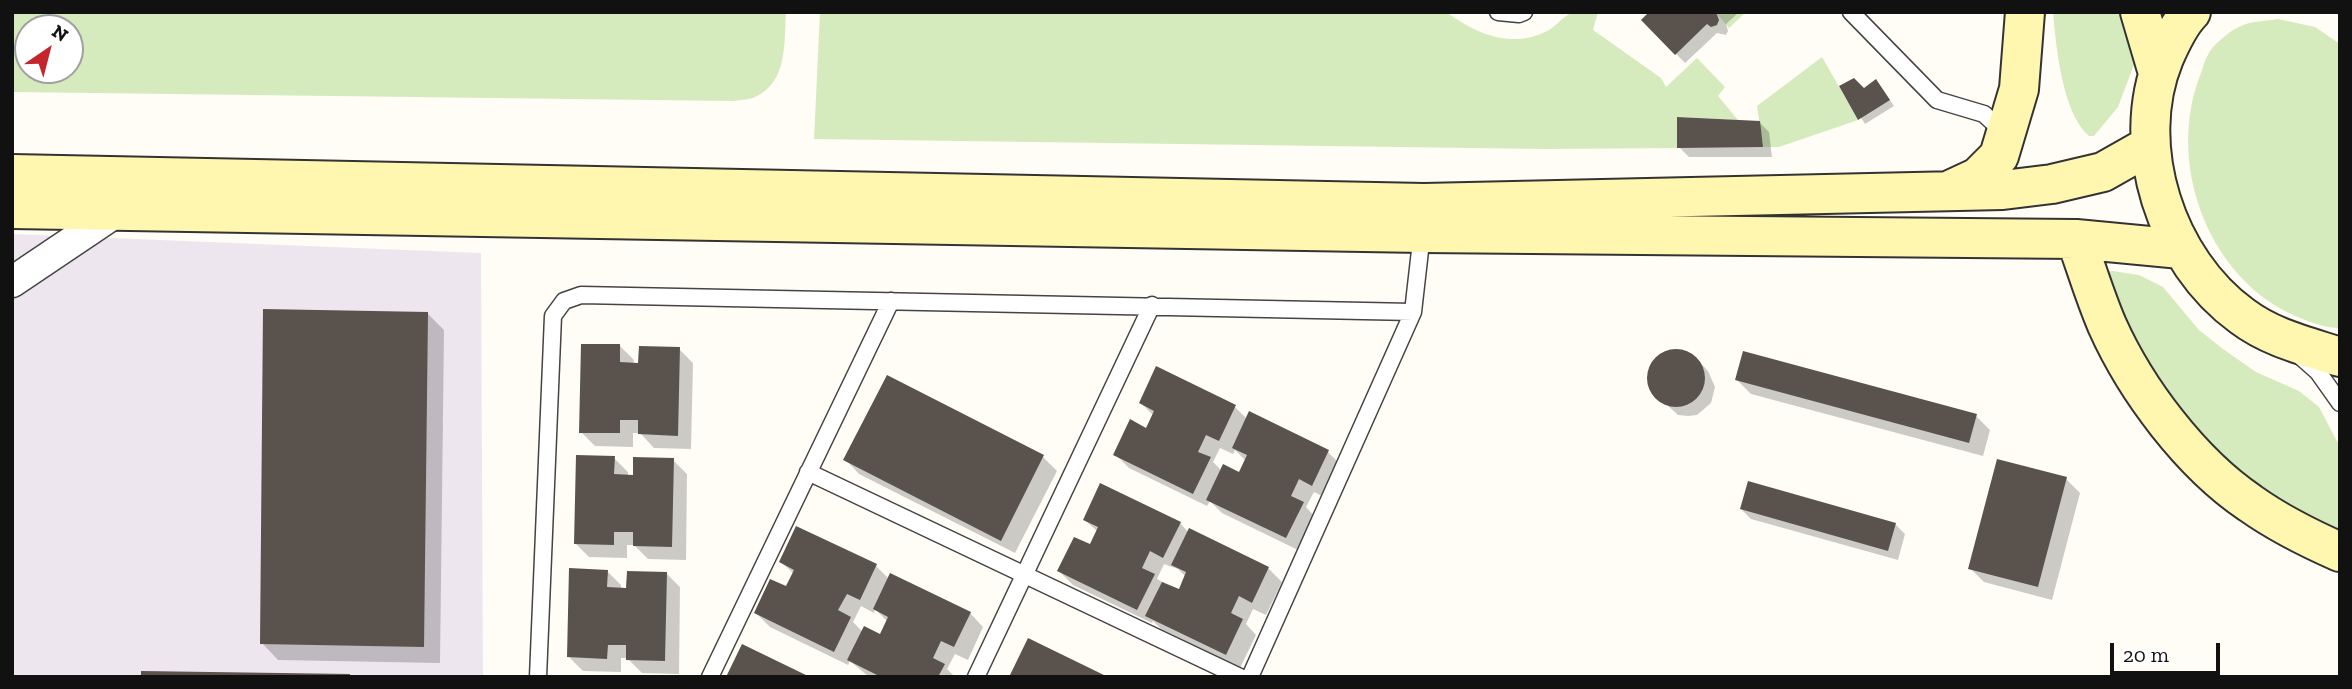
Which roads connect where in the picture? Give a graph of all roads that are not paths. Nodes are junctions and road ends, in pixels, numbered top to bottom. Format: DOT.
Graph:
graph roads {
  1 [pos="1498,12"];
  2 [pos="1524,12"];
  3 [pos="1851,12"];
  4 [pos="2025,12"];
  5 [pos="2140,12"];
  6 [pos="2191,12"];
  7 [pos="2158,74"];
  8 [pos="1994,129"];
  9 [pos="2150,146"];
  10 [pos="12,174"];
  11 [pos="169,177"];
  12 [pos="1947,191"];
  13 [pos="12,209"];
  14 [pos="120,210"];
  15 [pos="1423,218"];
  16 [pos="2076,239"];
  17 [pos="2181,249"];
  18 [pos="12,282"];
  19 [pos="891,301"];
  20 [pos="1152,305"];
  21 [pos="1413,312"];
  22 [pos="2281,339"];
  23 [pos="2340,357"];
  24 [pos="2340,403"];
  25 [pos="808,472"];
  26 [pos="2340,552"];
  27 [pos="1024,576"];
  28 [pos="538,677"];
  29 [pos="710,677"];
  30 [pos="976,677"];
  31 [pos="1240,677"];
  32 [pos="1250,677"];
  1 -- 2 [label="lane"];
  3 -- 8 [label="lane"];
  4 -- 8 [label="main road"];
  5 -- 7 [label="main road"];
  6 -- 7 [label="main road"];
  7 -- 9 [label="main road"];
  8 -- 12 [label="main road"];
  9 -- 12 [label="main road"];
  9 -- 17 [label="main road"];
  10 -- 11 [label="main road"];
  11 -- 14 [label="street"];
  11 -- 15 [label="main road"];
  12 -- 15 [label="main road"];
  13 -- 14 [label="main road"];
  14 -- 15 [label="main road"];
  14 -- 18 [label="street"];
  15 -- 16 [label="main road"];
  15 -- 21 [label="lane"];
  16 -- 17 [label="main road"];
  16 -- 26 [label="main road"];
  17 -- 22 [label="main road"];
  19 -- 20 [label="lane"];
  19 -- 25 [label="lane"];
  19 -- 28 [label="lane"];
  20 -- 21 [label="lane"];
  20 -- 27 [label="lane"];
  21 -- 32 [label="lane"];
  22 -- 23 [label="main road"];
  22 -- 24 [label="lane"];
  25 -- 27 [label="lane"];
  25 -- 29 [label="lane"];
  27 -- 30 [label="lane"];
  27 -- 31 [label="lane"];
}
